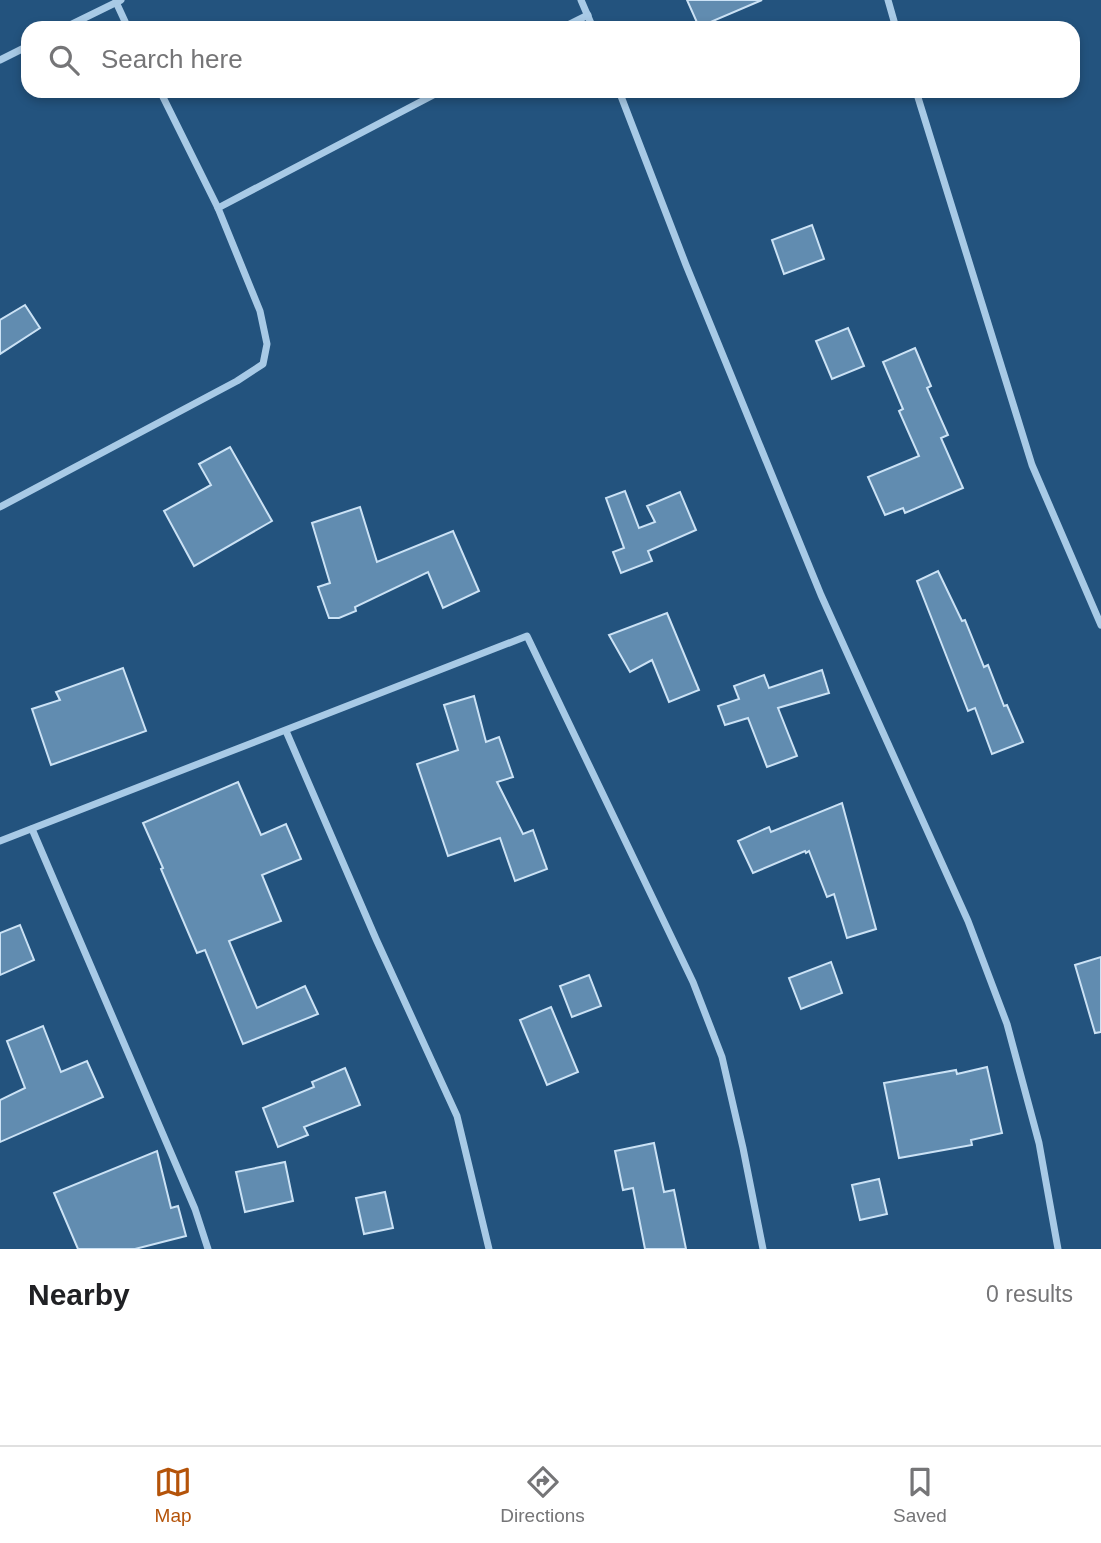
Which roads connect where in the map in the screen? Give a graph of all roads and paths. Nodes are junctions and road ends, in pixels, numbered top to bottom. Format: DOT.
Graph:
graph roads {
  1 [pos="581,0"];
  2 [pos="888,0"];
  3 [pos="118,1"];
  4 [pos="587,15"];
  5 [pos="78,21"];
  6 [pos="125,21"];
  7 [pos="575,21"];
  8 [pos="590,21"];
  9 [pos="894,21"];
  10 [pos="21,50"];
  11 [pos="0,60"];
  12 [pos="163,98"];
  13 [pos="428,98"];
  14 [pos="622,98"];
  15 [pos="918,98"];
  16 [pos="218,208"];
  17 [pos="0,507"];
  18 [pos="1101,625"];
  19 [pos="286,732"];
  20 [pos="32,829"];
  21 [pos="0,841"];
  22 [pos="208,1249"];
  23 [pos="489,1249"];
  24 [pos="763,1249"];
  25 [pos="1058,1249"];
  1 -- 4 [label="street"];
  2 -- 9 [label="street"];
  3 -- 5 [label="street"];
  3 -- 6 [label="street"];
  4 -- 7 [label="street"];
  4 -- 8 [label="street"];
  10 -- 11 [label="street"];
  12 -- 16 [label="street"];
  13 -- 16 [label="street"];
  14 -- 25 [label="street"];
  15 -- 18 [label="street"];
  16 -- 17 [label="street"];
  19 -- 20 [label="street"];
  19 -- 23 [label="street"];
  19 -- 24 [label="street"];
  20 -- 21 [label="street"];
  20 -- 22 [label="street"];
}
